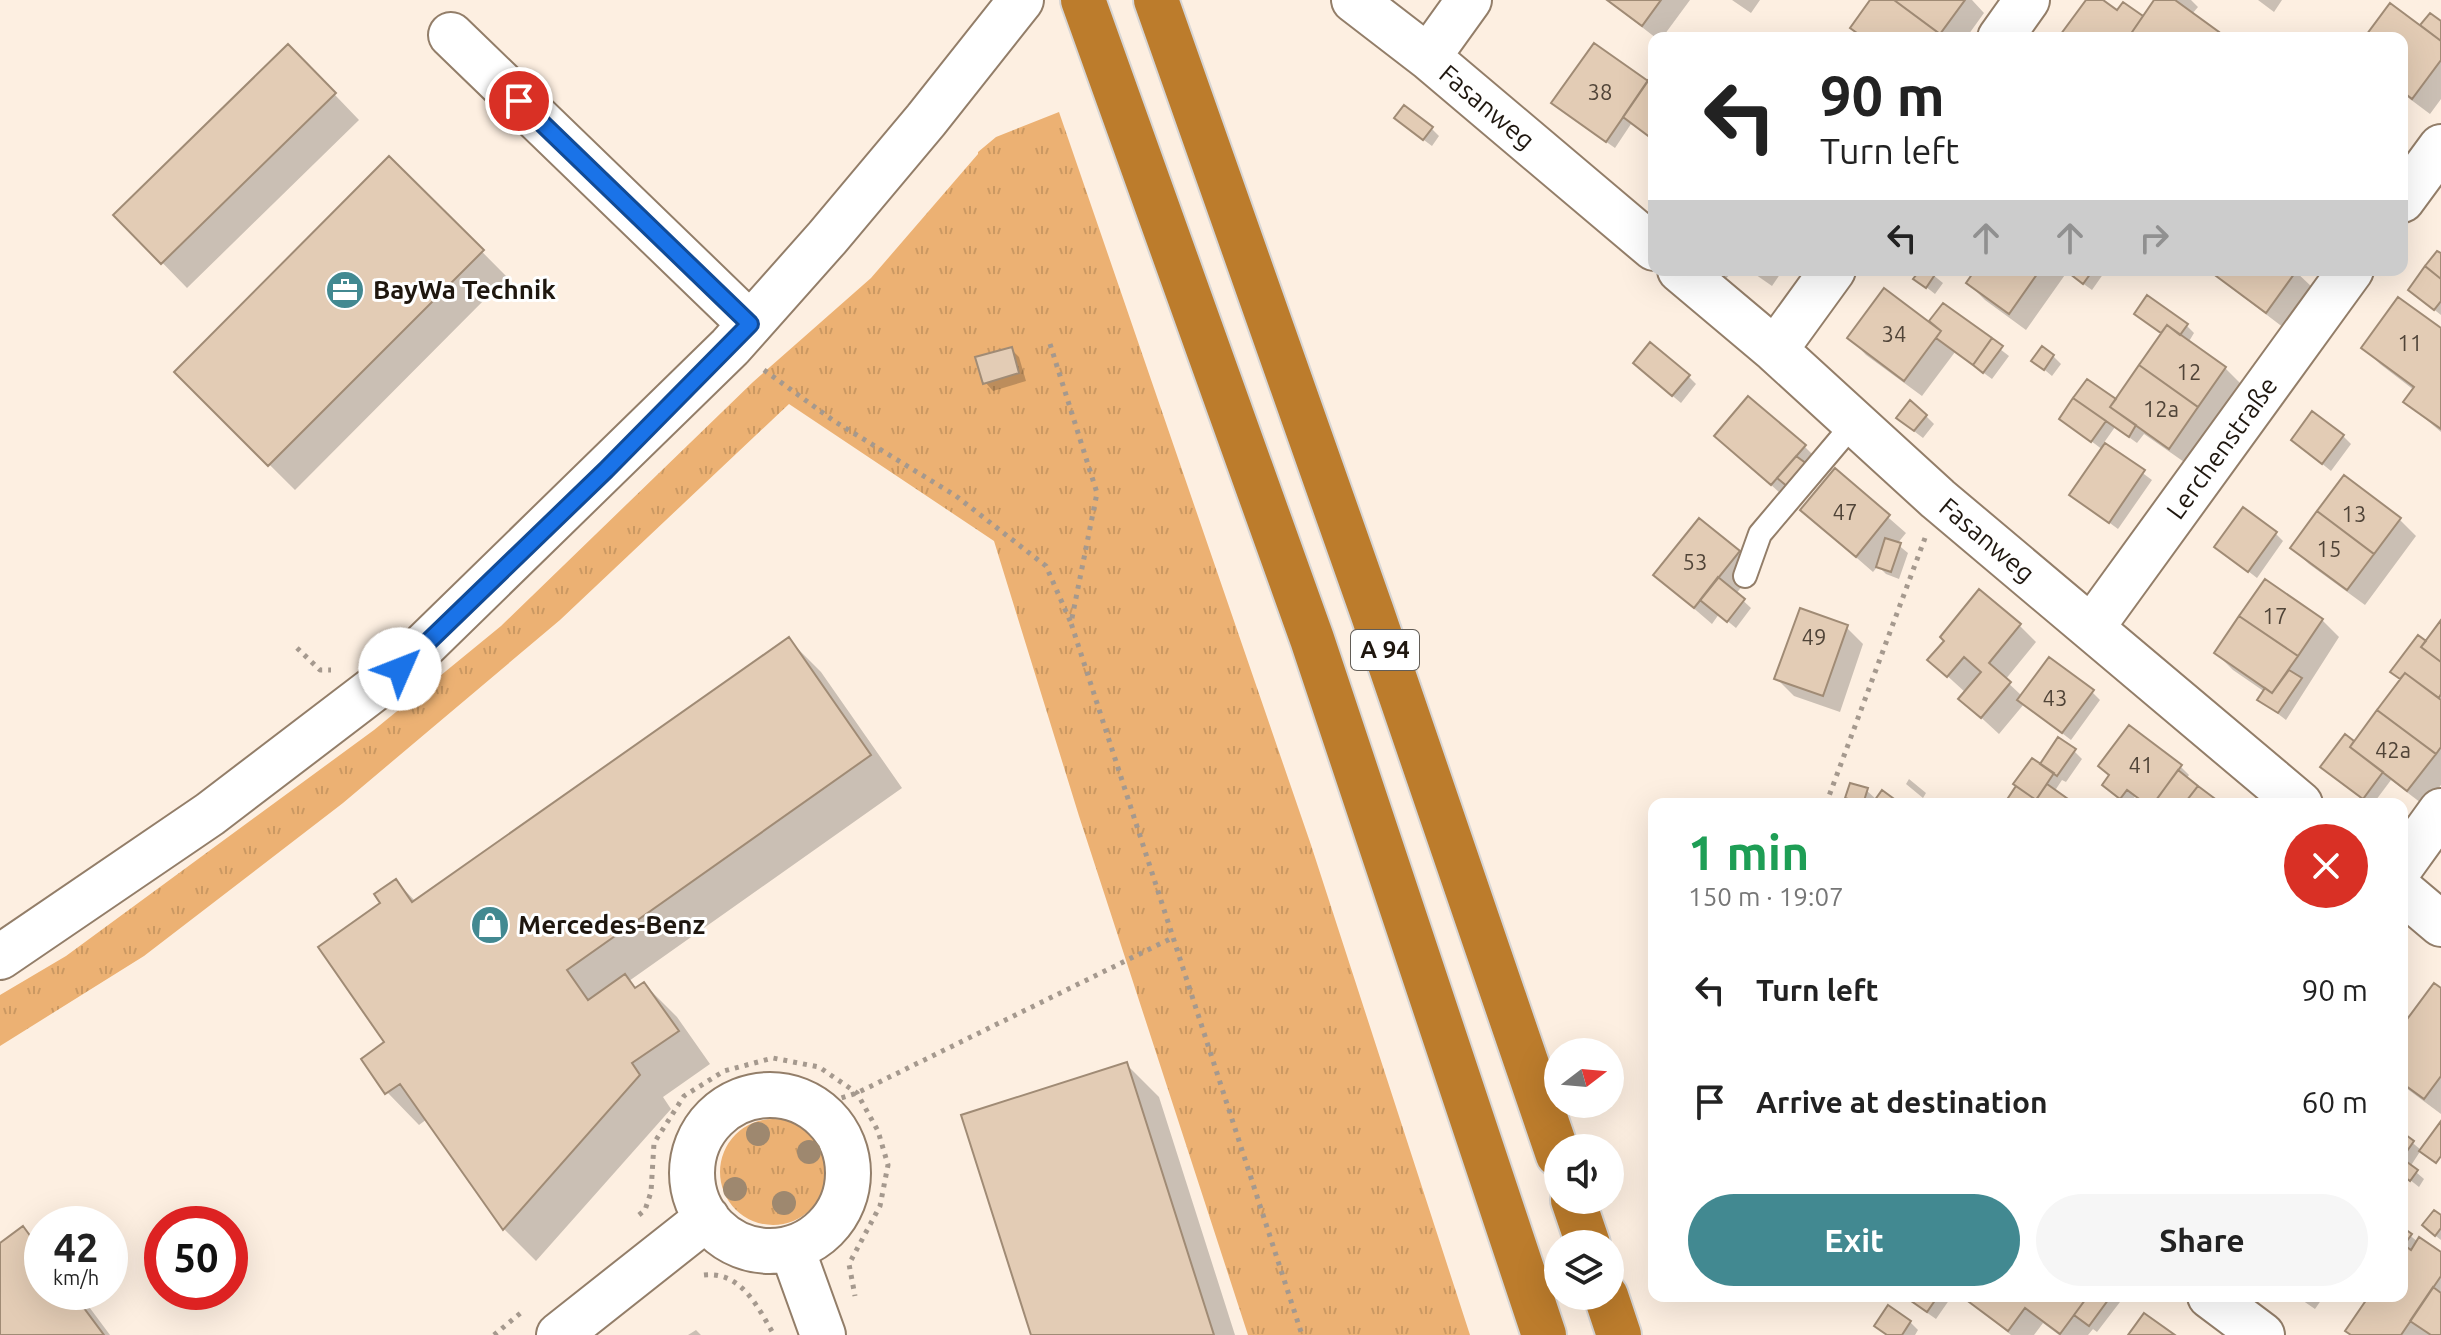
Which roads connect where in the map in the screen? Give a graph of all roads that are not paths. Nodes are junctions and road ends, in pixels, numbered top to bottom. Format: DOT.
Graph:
graph roads {
  1 [pos="1083,0"];
  2 [pos="1156,0"];
  3 [pos="1354,0"];
  4 [pos="1469,0"];
  5 [pos="2027,0"];
  6 [pos="1019,3"];
  7 [pos="2004,32"];
  8 [pos="451,35"];
  9 [pos="1428,57"];
  10 [pos="2441,147"];
  11 [pos="2408,192"];
  12 [pos="1648,243"];
  13 [pos="1687,276"];
  14 [pos="1829,276"];
  15 [pos="2347,276"];
  16 [pos="740,335"];
  17 [pos="1775,350"];
  18 [pos="1854,423"];
  19 [pos="1745,576"];
  20 [pos="2092,627"];
  21 [pos="2293,798"];
  22 [pos="2441,811"];
  23 [pos="2408,857"];
  24 [pos="2408,896"];
  25 [pos="2441,924"];
  26 [pos="0,957"];
  27 [pos="1551,1134"];
  28 [pos="707,1218"];
  29 [pos="792,1249"];
  30 [pos="2218,1302"];
  31 [pos="1611,1310"];
  32 [pos="544,1321"];
  33 [pos="823,1335"];
  34 [pos="1544,1335"];
  35 [pos="1619,1335"];
  36 [pos="2262,1335"];
  1 -- 34 [label="highway, A 94"];
  2 -- 27 [label="highway, A 94"];
  3 -- 9 [label="street, Fasanweg"];
  4 -- 9 [label="street"];
  5 -- 7 [label="street"];
  6 -- 16 [label="street"];
  8 -- 16 [label="street"];
  9 -- 12 [label="street, Fasanweg"];
  10 -- 11 [label="street"];
  13 -- 17 [label="street, Fasanweg"];
  14 -- 17 [label="street"];
  15 -- 20 [label="street, Lerchenstraße"];
  16 -- 26 [label="street"];
  17 -- 18 [label="street, Fasanweg"];
  18 -- 19 [label="lane"];
  18 -- 20 [label="street, Fasanweg"];
  20 -- 21 [label="street, Fasanweg"];
  22 -- 23 [label="street"];
  24 -- 25 [label="street"];
  28 -- 29 [label="street"];
  28 -- 29 [label="street"];
  28 -- 32 [label="street"];
  29 -- 33 [label="street"];
  30 -- 36 [label="street"];
  31 -- 35 [label="highway"];
}
